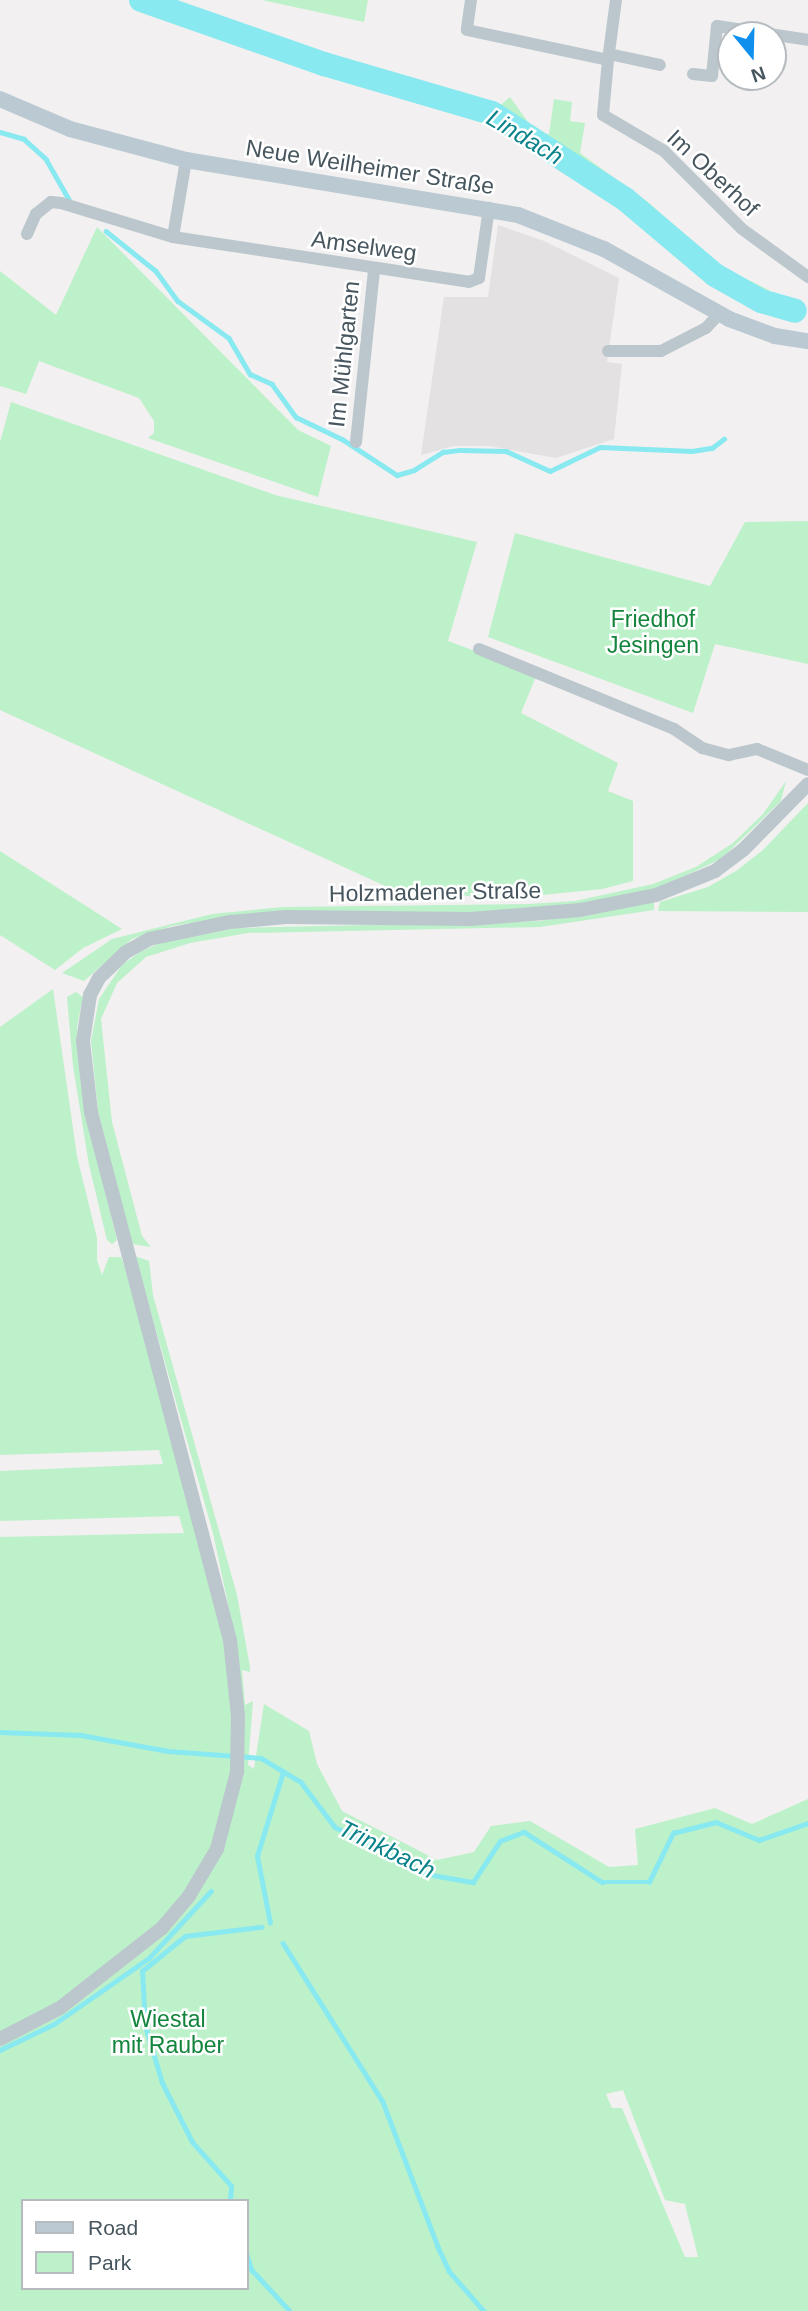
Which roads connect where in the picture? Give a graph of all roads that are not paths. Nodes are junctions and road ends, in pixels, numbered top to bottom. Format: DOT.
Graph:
graph roads {
  1 [pos="471,0"];
  2 [pos="616,0"];
  3 [pos="808,40"];
  4 [pos="608,57"];
  5 [pos="660,65"];
  6 [pos="693,74"];
  7 [pos="0,99"];
  8 [pos="186,160"];
  9 [pos="489,208"];
  10 [pos="27,234"];
  11 [pos="173,237"];
  12 [pos="374,270"];
  13 [pos="808,277"];
  14 [pos="719,314"];
  15 [pos="808,341"];
  16 [pos="608,351"];
  17 [pos="356,442"];
  18 [pos="479,649"];
  19 [pos="808,770"];
  20 [pos="808,783"];
  21 [pos="0,2039"];
  1 -- 4 [label="street"];
  2 -- 4 [label="street"];
  3 -- 6 [label="street"];
  4 -- 5 [label="street"];
  4 -- 13 [label="street, Im Oberhof"];
  7 -- 8 [label="main road, Neue Weilheimer Straße"];
  8 -- 9 [label="main road, Neue Weilheimer Straße"];
  8 -- 11 [label="street"];
  9 -- 12 [label="street, Amselweg"];
  9 -- 14 [label="main road, Neue Weilheimer Straße"];
  10 -- 11 [label="street, Amselweg"];
  11 -- 12 [label="street, Amselweg"];
  12 -- 17 [label="street, Im Mühlgarten"];
  14 -- 15 [label="main road, Neue Weilheimer Straße"];
  14 -- 16 [label="street"];
  18 -- 19 [label="street"];
  20 -- 21 [label="street, Holzmadener Straße"];
}
